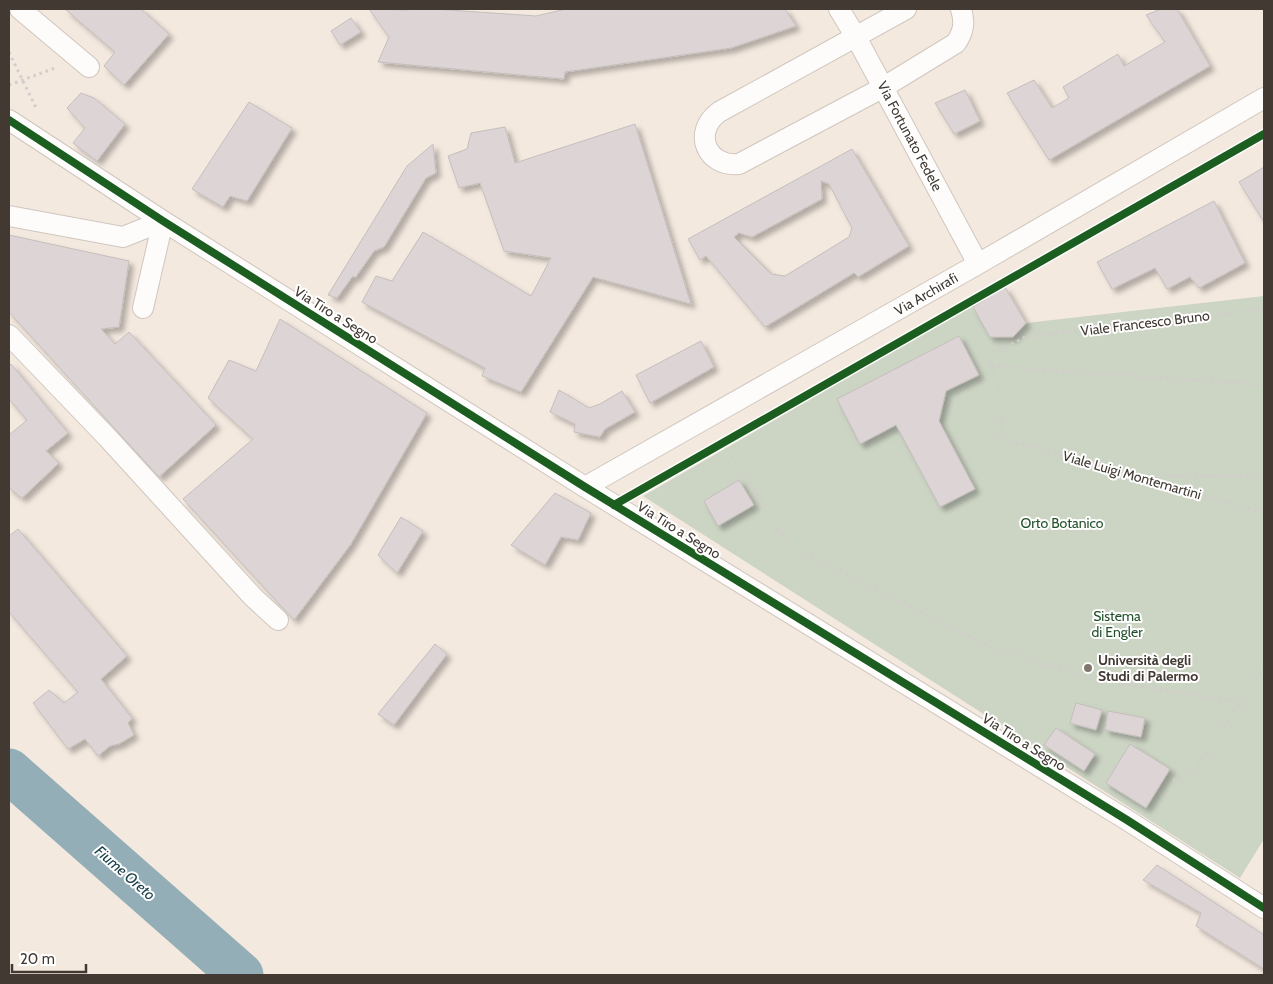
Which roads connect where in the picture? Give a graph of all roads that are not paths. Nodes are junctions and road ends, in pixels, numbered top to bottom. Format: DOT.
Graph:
graph roads {
  1 [pos="20,9"];
  2 [pos="839,9"];
  3 [pos="906,9"];
  4 [pos="960,9"];
  5 [pos="856,37"];
  6 [pos="84,62"];
  7 [pos="884,87"];
  8 [pos="1264,98"];
  9 [pos="9,120"];
  10 [pos="9,216"];
  11 [pos="163,220"];
  12 [pos="978,264"];
  13 [pos="143,308"];
  14 [pos="9,335"];
  15 [pos="585,487"];
  16 [pos="278,620"];
  17 [pos="1264,908"];
  1 -- 6 [label="street"];
  2 -- 5 [label="street, Via Fortunato Fedele"];
  3 -- 5 [label="street"];
  4 -- 7 [label="street"];
  5 -- 7 [label="street, Via Fortunato Fedele"];
  5 -- 7 [label="street"];
  7 -- 12 [label="street, Via Fortunato Fedele"];
  8 -- 12 [label="street, Via Archirafi"];
  9 -- 11 [label="street, Via Tiro a Segno"];
  10 -- 11 [label="street"];
  11 -- 13 [label="street"];
  11 -- 15 [label="street, Via Tiro a Segno"];
  12 -- 15 [label="street, Via Archirafi"];
  14 -- 16 [label="street"];
  15 -- 17 [label="street, Via Tiro a Segno"];
}
